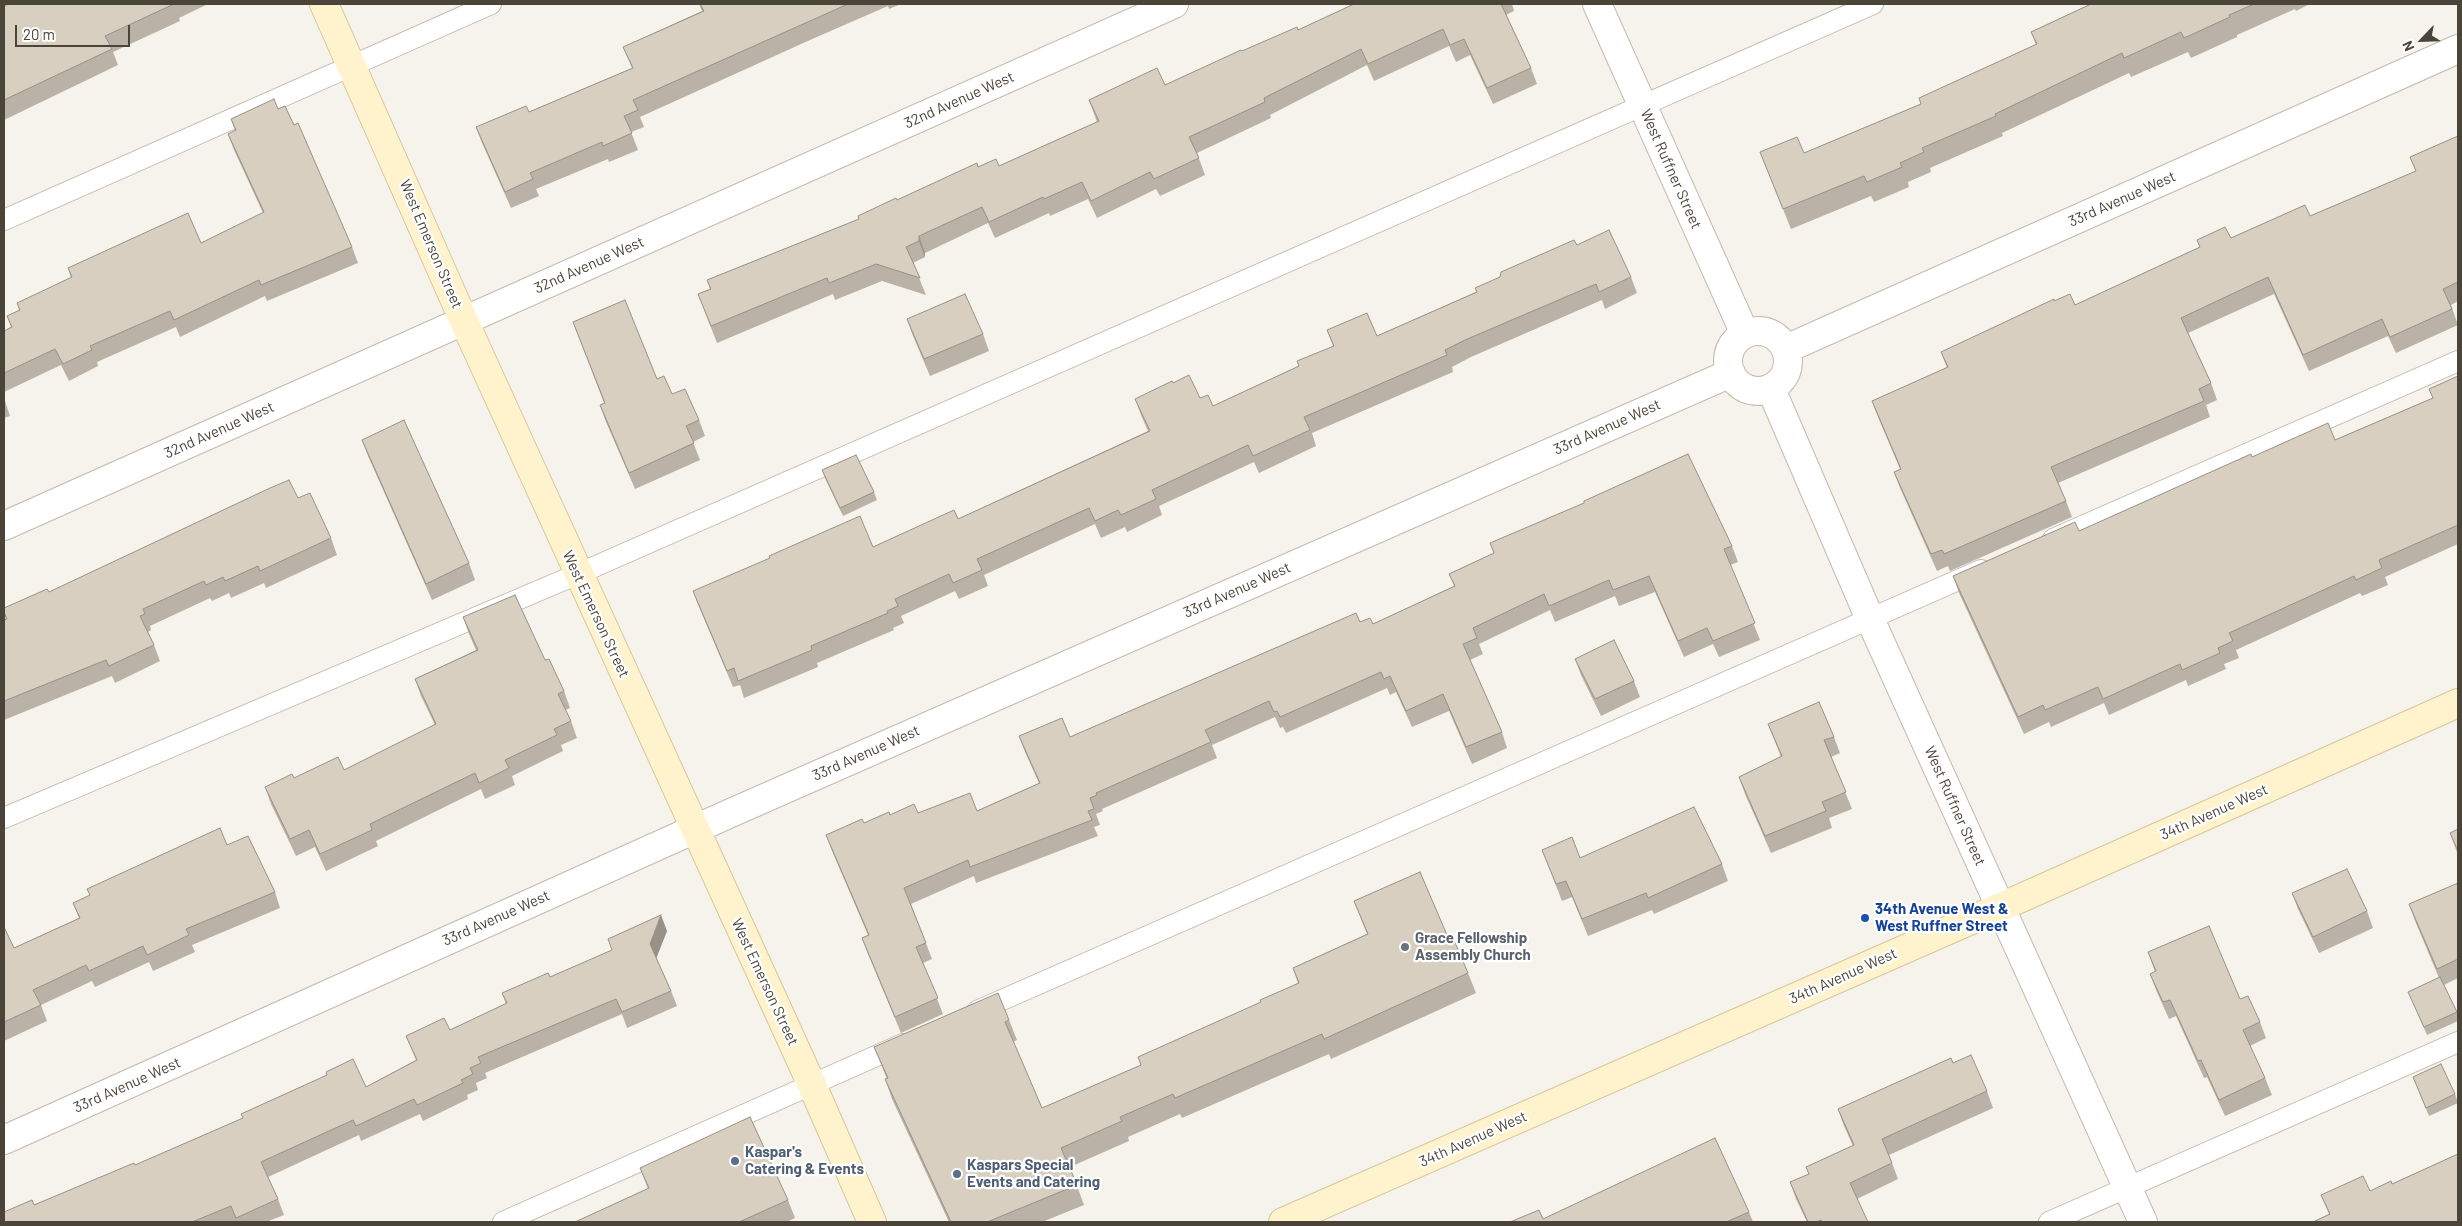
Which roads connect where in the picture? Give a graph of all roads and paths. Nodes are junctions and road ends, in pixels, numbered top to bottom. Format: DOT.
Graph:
graph roads {
  1 [pos="324,4"];
  2 [pos="491,4"];
  3 [pos="1174,4"];
  4 [pos="1596,4"];
  5 [pos="1873,4"];
  6 [pos="2458,49"];
  7 [pos="352,64"];
  8 [pos="1643,106"];
  9 [pos="4,220"];
  10 [pos="464,321"];
  11 [pos="1745,334"];
  12 [pos="1786,349"];
  13 [pos="2458,361"];
  14 [pos="1731,373"];
  15 [pos="1771,389"];
  16 [pos="4,526"];
  17 [pos="2040,544"];
  18 [pos="1994,564"];
  19 [pos="578,574"];
  20 [pos="1870,618"];
  21 [pos="2458,704"];
  22 [pos="4,818"];
  23 [pos="695,828"];
  24 [pos="2001,907"];
  25 [pos="961,1019"];
  26 [pos="924,1035"];
  27 [pos="2458,1042"];
  28 [pos="812,1085"];
  29 [pos="4,1140"];
  30 [pos="2128,1188"];
  31 [pos="502,1222"];
  32 [pos="872,1222"];
  33 [pos="1282,1222"];
  34 [pos="2049,1222"];
  35 [pos="2143,1222"];
  1 -- 7 [label="street, West Emerson Street"];
  2 -- 7 [label="lane"];
  3 -- 10 [label="street, 32nd Avenue West"];
  4 -- 8 [label="street, West Ruffner Street"];
  5 -- 8 [label="lane"];
  6 -- 12 [label="street, 33rd Avenue West"];
  7 -- 9 [label="lane"];
  7 -- 10 [label="street, West Emerson Street"];
  8 -- 11 [label="street, West Ruffner Street"];
  8 -- 19 [label="lane"];
  10 -- 16 [label="street, 32nd Avenue West"];
  10 -- 19 [label="street, West Emerson Street"];
  11 -- 12 [label="street"];
  11 -- 14 [label="street"];
  12 -- 15 [label="street"];
  13 -- 17 [label="lane"];
  14 -- 15 [label="street"];
  14 -- 23 [label="street, 33rd Avenue West"];
  15 -- 20 [label="street, West Ruffner Street"];
  18 -- 20 [label="lane"];
  19 -- 22 [label="lane"];
  19 -- 23 [label="street, West Emerson Street"];
  20 -- 24 [label="street, West Ruffner Street"];
  20 -- 25 [label="lane"];
  21 -- 24 [label="street, 34th Avenue West"];
  23 -- 28 [label="street, West Emerson Street"];
  23 -- 29 [label="street, 33rd Avenue West"];
  24 -- 30 [label="street, West Ruffner Street"];
  24 -- 33 [label="street, 34th Avenue West"];
  26 -- 28 [label="lane"];
  27 -- 30 [label="lane"];
  28 -- 31 [label="lane"];
  28 -- 32 [label="street, West Emerson Street"];
  30 -- 34 [label="lane"];
  30 -- 35 [label="street, West Ruffner Street"];
}
